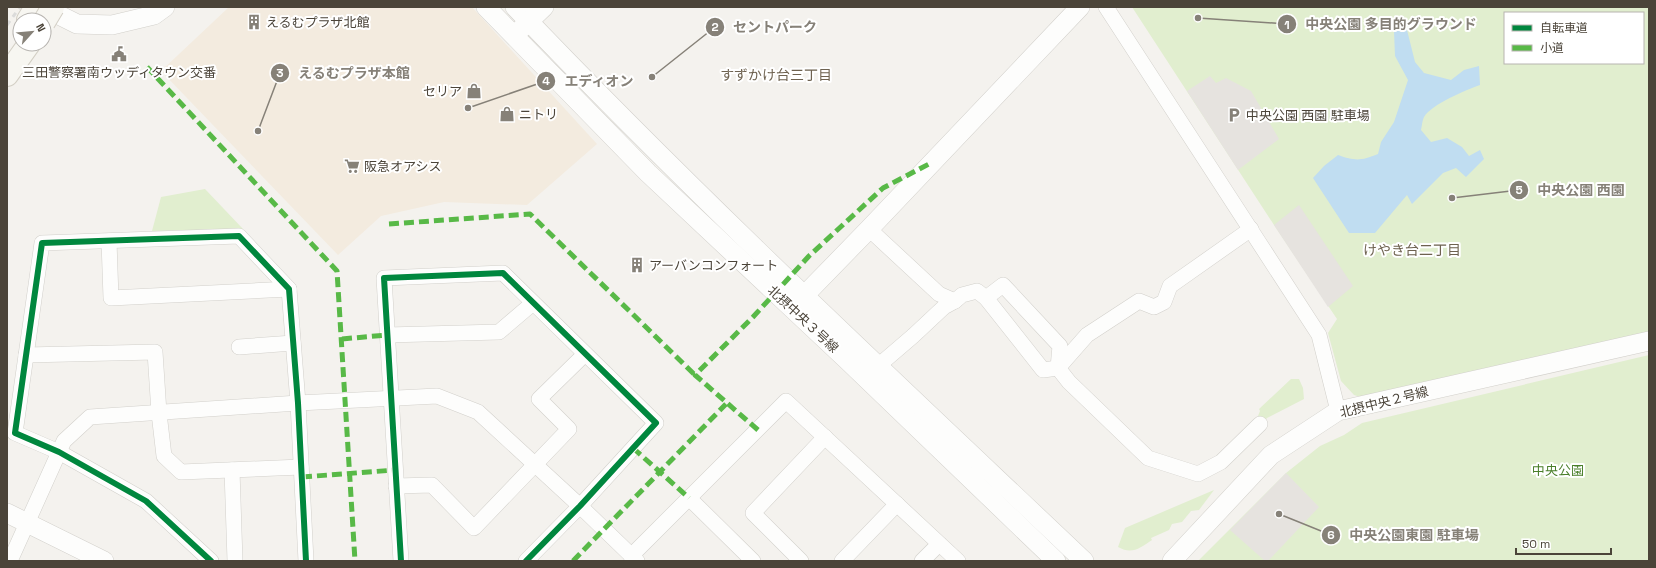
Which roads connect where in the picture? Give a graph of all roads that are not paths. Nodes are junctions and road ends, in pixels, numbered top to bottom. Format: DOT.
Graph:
graph roads {
  1 [pos="43,7"];
  2 [pos="165,7"];
  3 [pos="486,7"];
  4 [pos="515,7"];
  5 [pos="544,7"];
  6 [pos="1080,7"];
  7 [pos="1106,7"];
  8 [pos="529,21"];
  9 [pos="509,40"];
  10 [pos="23,52"];
  11 [pos="7,75"];
  12 [pos="869,229"];
  13 [pos="1251,229"];
  14 [pos="109,240"];
  15 [pos="289,289"];
  16 [pos="986,298"];
  17 [pos="955,301"];
  18 [pos="798,302"];
  19 [pos="533,303"];
  20 [pos="387,335"];
  21 [pos="1649,341"];
  22 [pos="293,343"];
  23 [pos="239,348"];
  24 [pos="585,354"];
  25 [pos="26,355"];
  26 [pos="878,366"];
  27 [pos="1058,368"];
  28 [pos="390,399"];
  29 [pos="298,403"];
  30 [pos="1338,411"];
  31 [pos="159,413"];
  32 [pos="1260,424"];
  33 [pos="825,437"];
  34 [pos="59,452"];
  35 [pos="536,465"];
  36 [pos="301,467"];
  37 [pos="232,470"];
  38 [pos="396,486"];
  39 [pos="689,498"];
  40 [pos="897,504"];
  41 [pos="580,506"];
  42 [pos="7,513"];
  43 [pos="27,522"];
  44 [pos="939,544"];
  45 [pos="634,558"];
  46 [pos="10,561"];
  47 [pos="104,561"];
  48 [pos="211,561"];
  49 [pos="235,561"];
  50 [pos="306,561"];
  51 [pos="400,561"];
  52 [pos="526,561"];
  53 [pos="753,561"];
  54 [pos="801,561"];
  55 [pos="842,561"];
  56 [pos="922,561"];
  57 [pos="958,561"];
  58 [pos="1056,561"];
  59 [pos="1084,561"];
  60 [pos="1172,561"];
  1 -- 2 [label="street"];
  3 -- 9 [label="street, 北摂中央３号線"];
  4 -- 8 [label="street, 北摂中央３号線"];
  5 -- 8 [label="street"];
  6 -- 12 [label="street"];
  7 -- 13 [label="street"];
  8 -- 9 [label="street"];
  8 -- 18 [label="street, 北摂中央３号線"];
  9 -- 18 [label="street, 北摂中央３号線"];
  10 -- 11 [label="main road"];
  12 -- 17 [label="street"];
  12 -- 18 [label="street"];
  13 -- 27 [label="street"];
  13 -- 30 [label="street"];
  14 -- 15 [label="street"];
  14 -- 15 [label="street"];
  14 -- 25 [label="street"];
  15 -- 22 [label="street"];
  16 -- 17 [label="street"];
  16 -- 27 [label="street"];
  16 -- 27 [label="street"];
  17 -- 26 [label="street"];
  18 -- 26 [label="street, 北摂中央３号線"];
  18 -- 58 [label="street, 北摂中央３号線"];
  19 -- 20 [label="street"];
  19 -- 20 [label="street"];
  19 -- 24 [label="street"];
  20 -- 28 [label="street"];
  21 -- 30 [label="street, 北摂中央２号線"];
  22 -- 23 [label="street"];
  22 -- 29 [label="street"];
  24 -- 35 [label="street"];
  24 -- 41 [label="street"];
  25 -- 31 [label="street"];
  25 -- 34 [label="street"];
  26 -- 59 [label="street, 北摂中央３号線"];
  27 -- 32 [label="street"];
  28 -- 29 [label="street"];
  28 -- 35 [label="street"];
  28 -- 38 [label="street"];
  29 -- 31 [label="street"];
  29 -- 36 [label="street"];
  30 -- 60 [label="street, 北摂中央２号線"];
  31 -- 34 [label="street"];
  31 -- 37 [label="street"];
  33 -- 39 [label="street"];
  33 -- 40 [label="street"];
  33 -- 54 [label="street"];
  34 -- 43 [label="street"];
  34 -- 48 [label="street"];
  35 -- 38 [label="street"];
  35 -- 41 [label="street"];
  36 -- 37 [label="street"];
  36 -- 50 [label="street"];
  37 -- 49 [label="street"];
  38 -- 51 [label="street"];
  39 -- 45 [label="street"];
  39 -- 53 [label="street"];
  40 -- 44 [label="street"];
  40 -- 55 [label="street"];
  41 -- 45 [label="street"];
  41 -- 52 [label="street"];
  42 -- 43 [label="street"];
  43 -- 46 [label="street"];
  43 -- 47 [label="street"];
  44 -- 56 [label="street"];
  44 -- 57 [label="street"];
}
